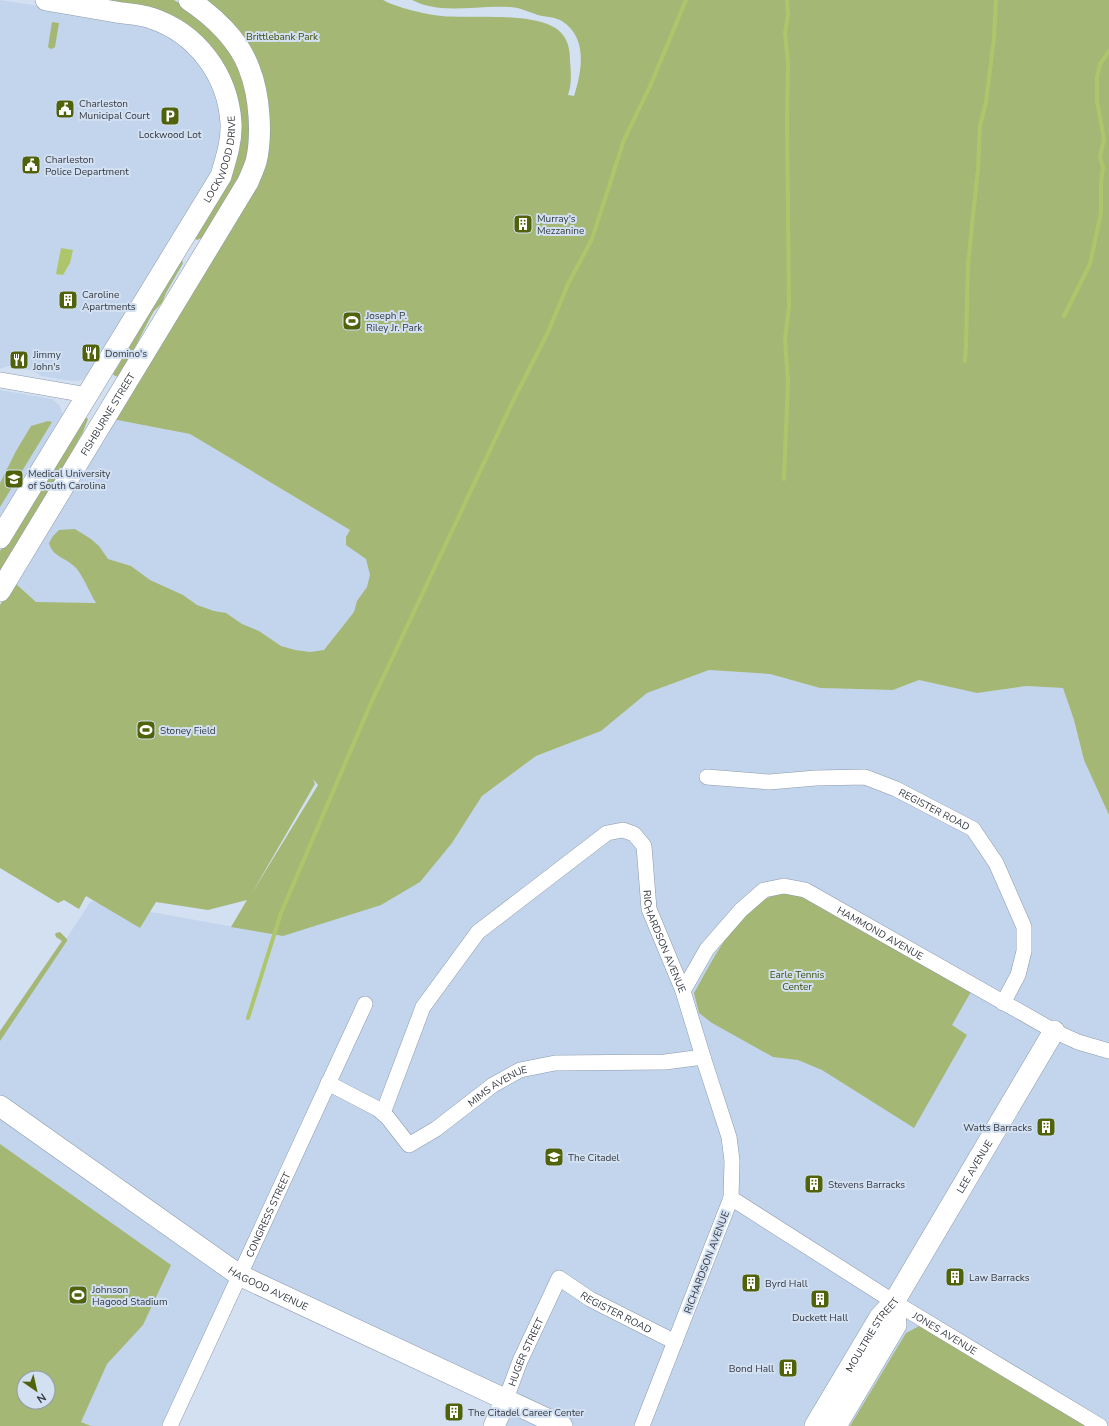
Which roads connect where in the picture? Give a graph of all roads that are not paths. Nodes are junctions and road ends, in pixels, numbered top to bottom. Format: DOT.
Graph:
graph roads {
  1 [pos="189,0"];
  2 [pos="56,1"];
  3 [pos="180,241"];
  4 [pos="202,256"];
  5 [pos="0,380"];
  6 [pos="121,391"];
  7 [pos="88,393"];
  8 [pos="0,538"];
  9 [pos="0,591"];
  10 [pos="707,778"];
  11 [pos="683,991"];
  12 [pos="1003,1003"];
  13 [pos="365,1004"];
  14 [pos="1054,1031"];
  15 [pos="1109,1051"];
  16 [pos="703,1056"];
  17 [pos="328,1083"];
  18 [pos="0,1106"];
  19 [pos="383,1113"];
  20 [pos="731,1198"];
  21 [pos="239,1275"];
  22 [pos="559,1278"];
  23 [pos="894,1302"];
  24 [pos="675,1342"];
  25 [pos="506,1399"];
  26 [pos="174,1425"];
  27 [pos="494,1426"];
  28 [pos="562,1426"];
  29 [pos="642,1426"];
  30 [pos="815,1426"];
  31 [pos="836,1426"];
  32 [pos="1100,1426"];
  1 -- 4 [label="main road"];
  2 -- 3 [label="main road, LOCKWOOD DRIVE"];
  3 -- 4 [label="main road"];
  3 -- 7 [label="main road"];
  4 -- 6 [label="main road, FISHBURNE STREET"];
  5 -- 7 [label="street"];
  6 -- 7 [label="main road"];
  6 -- 9 [label="main road, FISHBURNE STREET"];
  7 -- 8 [label="main road"];
  10 -- 12 [label="street, REGISTER ROAD"];
  11 -- 12 [label="street, HAMMOND AVENUE"];
  11 -- 16 [label="street, RICHARDSON AVENUE"];
  11 -- 19 [label="street, RICHARDSON AVENUE"];
  12 -- 14 [label="street, HAMMOND AVENUE"];
  13 -- 17 [label="street, CONGRESS STREET"];
  14 -- 15 [label="street, HAMMOND AVENUE"];
  14 -- 23 [label="main road, LEE AVENUE"];
  16 -- 19 [label="street, MIMS AVENUE"];
  16 -- 20 [label="street, RICHARDSON AVENUE"];
  17 -- 19 [label="street, MIMS AVENUE"];
  17 -- 21 [label="street, CONGRESS STREET"];
  18 -- 21 [label="main road, HAGOOD AVENUE"];
  20 -- 23 [label="street, JONES AVENUE"];
  20 -- 24 [label="street, RICHARDSON AVENUE"];
  21 -- 25 [label="main road, HAGOOD AVENUE"];
  21 -- 26 [label="street, CONGRESS STREET"];
  22 -- 24 [label="street, REGISTER ROAD"];
  22 -- 25 [label="street, HUGER STREET"];
  23 -- 30 [label="main road, MOULTRIE STREET"];
  23 -- 31 [label="main road, MOULTRIE STREET"];
  23 -- 32 [label="street, JONES AVENUE"];
  24 -- 29 [label="street, RICHARDSON AVENUE"];
  25 -- 27 [label="main road, HUGER STREET"];
  25 -- 28 [label="main road, HAGOOD AVENUE"];
}
